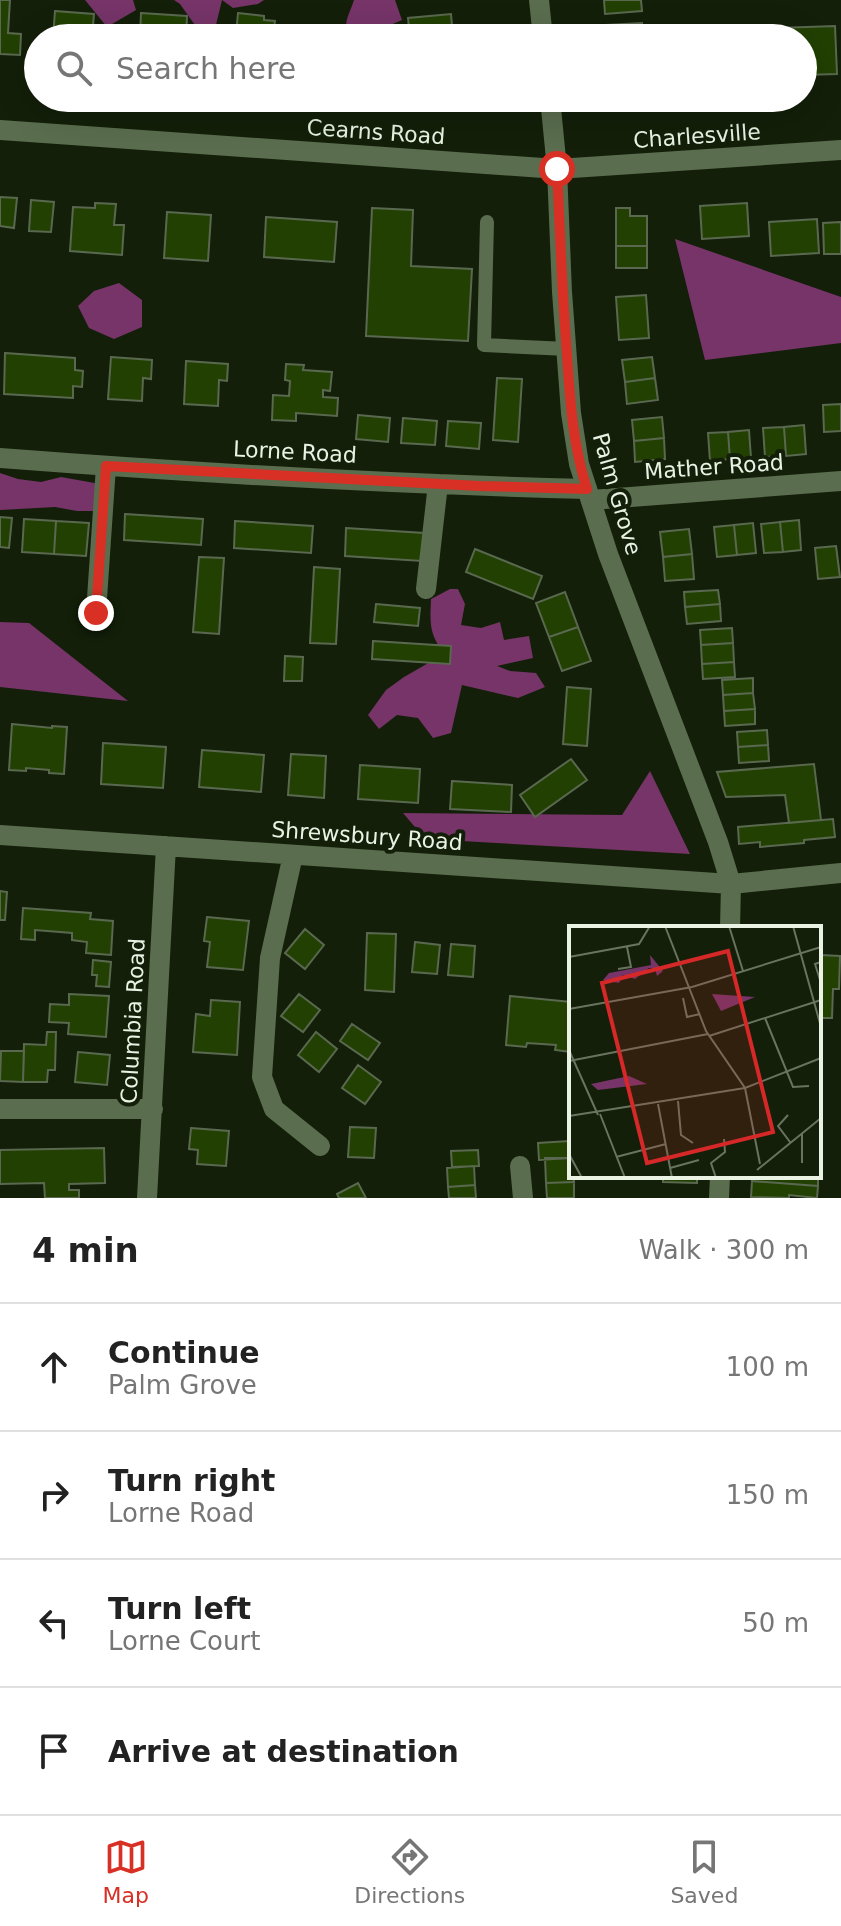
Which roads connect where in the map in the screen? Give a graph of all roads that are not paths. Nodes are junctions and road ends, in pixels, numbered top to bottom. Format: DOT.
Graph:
graph roads {
  1 [pos="539,0"];
  2 [pos="542,24"];
  3 [pos="551,112"];
  4 [pos="0,130"];
  5 [pos="841,150"];
  6 [pos="557,169"];
  7 [pos="487,222"];
  8 [pos="567,349"];
  9 [pos="0,458"];
  10 [pos="106,466"];
  11 [pos="841,481"];
  12 [pos="438,484"];
  13 [pos="589,495"];
  14 [pos="426,589"];
  15 [pos="96,613"];
  16 [pos="0,835"];
  17 [pos="166,846"];
  18 [pos="293,855"];
  19 [pos="841,873"];
  20 [pos="731,884"];
  21 [pos="730,926"];
  22 [pos="0,1109"];
  23 [pos="153,1109"];
  24 [pos="320,1146"];
  25 [pos="520,1166"];
  26 [pos="720,1178"];
  27 [pos="147,1198"];
  28 [pos="523,1198"];
  29 [pos="719,1198"];
  1 -- 2 [label="street"];
  3 -- 6 [label="street, Palm Grove"];
  4 -- 6 [label="street, Cearns Road"];
  5 -- 6 [label="street, Charlesville"];
  6 -- 8 [label="street, Palm Grove"];
  7 -- 8 [label="lane"];
  8 -- 13 [label="street, Palm Grove"];
  9 -- 10 [label="street, Lorne Road"];
  10 -- 12 [label="street, Lorne Road"];
  10 -- 15 [label="street"];
  11 -- 13 [label="street, Mather Road"];
  12 -- 13 [label="street, Lorne Road"];
  12 -- 14 [label="street"];
  13 -- 20 [label="street, Palm Grove"];
  16 -- 17 [label="street, Shrewsbury Road"];
  17 -- 18 [label="street, Shrewsbury Road"];
  17 -- 23 [label="street, Columbia Road"];
  18 -- 20 [label="street, Shrewsbury Road"];
  18 -- 24 [label="street"];
  19 -- 20 [label="street, Shrewsbury Road"];
  20 -- 21 [label="street, Palm Grove"];
  22 -- 23 [label="street"];
  23 -- 27 [label="street, Columbia Road"];
  25 -- 28 [label="street"];
  26 -- 29 [label="street"];
}
